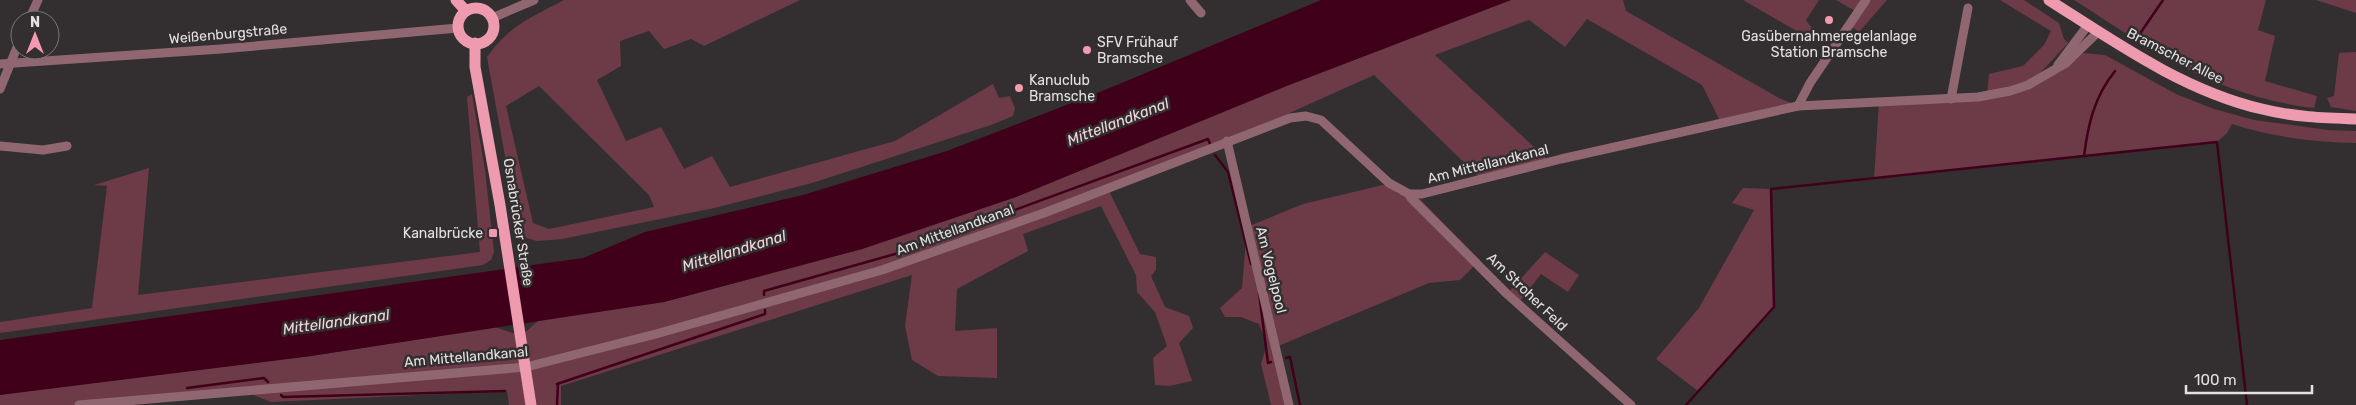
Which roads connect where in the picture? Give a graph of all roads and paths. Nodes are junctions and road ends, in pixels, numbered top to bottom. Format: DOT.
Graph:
graph roads {
  1 [pos="456,0"];
  2 [pos="534,0"];
  3 [pos="1190,0"];
  4 [pos="1866,0"];
  5 [pos="2049,0"];
  6 [pos="1968,8"];
  7 [pos="466,11"];
  8 [pos="1201,13"];
  9 [pos="492,18"];
  10 [pos="2088,25"];
  11 [pos="458,28"];
  12 [pos="2098,32"];
  13 [pos="475,43"];
  14 [pos="5,64"];
  15 [pos="2053,71"];
  16 [pos="0,88"];
  17 [pos="1951,99"];
  18 [pos="1798,106"];
  19 [pos="2356,119"];
  20 [pos="1227,141"];
  21 [pos="0,146"];
  22 [pos="67,146"];
  23 [pos="1410,194"];
  24 [pos="526,367"];
  25 [pos="79,405"];
  26 [pos="531,405"];
  27 [pos="1289,405"];
  28 [pos="1632,405"];
  1 -- 7 [label="main road"];
  2 -- 9 [label="street"];
  3 -- 8 [label="street"];
  4 -- 18 [label="street"];
  5 -- 10 [label="main road, Bramscher Allee"];
  6 -- 17 [label="street"];
  7 -- 9 [label="main road"];
  7 -- 11 [label="main road"];
  9 -- 13 [label="main road"];
  10 -- 12 [label="main road, Bramscher Allee"];
  10 -- 15 [label="street, Am Mittellandkanal"];
  11 -- 13 [label="main road"];
  11 -- 14 [label="street, Weißenburgstraße"];
  12 -- 15 [label="street, Am Mittellandkanal"];
  12 -- 19 [label="main road, Bramscher Allee"];
  13 -- 24 [label="main road, Osnabrücker Straße"];
  14 -- 16 [label="street"];
  15 -- 17 [label="street, Am Mittellandkanal"];
  17 -- 18 [label="street, Am Mittellandkanal"];
  18 -- 23 [label="street, Am Mittellandkanal"];
  20 -- 23 [label="street, Am Mittellandkanal"];
  20 -- 24 [label="street, Am Mittellandkanal"];
  20 -- 27 [label="street, Am Vogelpool"];
  21 -- 22 [label="street"];
  23 -- 28 [label="street, Am Stroher Feld"];
  24 -- 25 [label="street, Am Mittellandkanal"];
  24 -- 26 [label="main road, Osnabrücker Straße"];
}
